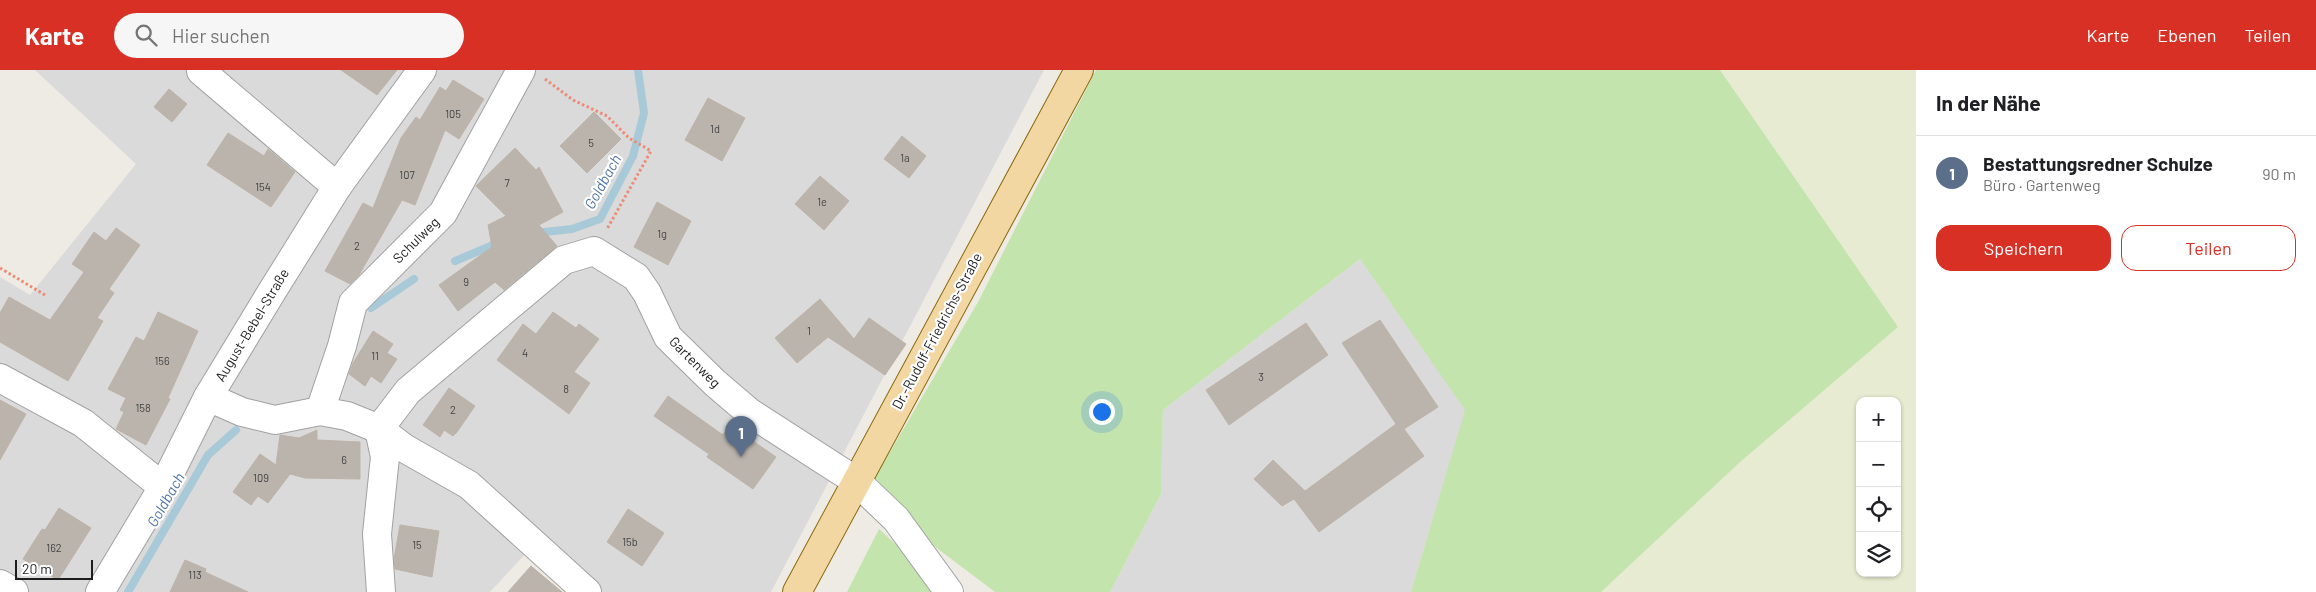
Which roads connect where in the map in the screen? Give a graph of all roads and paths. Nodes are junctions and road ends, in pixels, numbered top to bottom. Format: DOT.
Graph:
graph roads {
  1 [pos="422,70"];
  2 [pos="1079,70"];
  3 [pos="201,71"];
  4 [pos="530,72"];
  5 [pos="337,187"];
  6 [pos="594,251"];
  7 [pos="0,268"];
  8 [pos="45,295"];
  9 [pos="0,378"];
  10 [pos="208,397"];
  11 [pos="320,411"];
  12 [pos="379,429"];
  13 [pos="856,481"];
  14 [pos="163,487"];
  15 [pos="100,592"];
  16 [pos="381,592"];
  17 [pos="587,592"];
  18 [pos="797,592"];
  19 [pos="949,592"];
  1 -- 5 [label="street, August-Bebel-Straße"];
  2 -- 13 [label="main road, Dr.-Rudolf-Friedrichs-Straße"];
  3 -- 5 [label="street"];
  4 -- 6 [label="path"];
  4 -- 11 [label="street, Schulweg"];
  5 -- 10 [label="street, August-Bebel-Straße"];
  6 -- 12 [label="street"];
  6 -- 13 [label="street, Gartenweg"];
  7 -- 8 [label="path"];
  9 -- 14 [label="street"];
  10 -- 11 [label="street"];
  10 -- 14 [label="street, August-Bebel-Straße"];
  11 -- 12 [label="street"];
  12 -- 16 [label="street"];
  12 -- 17 [label="street"];
  13 -- 18 [label="main road, Dr.-Rudolf-Friedrichs-Straße"];
  13 -- 19 [label="street, Gartenweg"];
  14 -- 15 [label="street, August-Bebel-Straße"];
}
